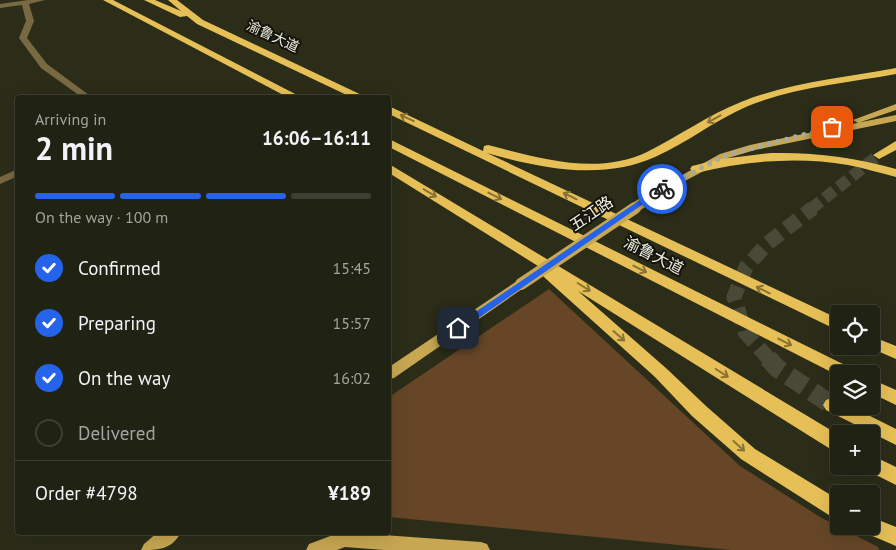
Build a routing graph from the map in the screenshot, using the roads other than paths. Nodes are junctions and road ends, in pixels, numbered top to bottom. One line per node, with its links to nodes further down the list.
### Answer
1 (42, 0): 5 (street)
2 (107, 0): 9 (highway)
3 (148, 0): 7 (highway)
4 (175, 1): 7 (highway, 渝鲁大道)
5 (25, 3): 6 (street); 11 (street)
6 (0, 6)
7 (200, 22): 14 (highway, 渝鲁大道)
8 (896, 72): 16 (highway)
9 (256, 76): 12 (highway); 13 (highway)
10 (896, 78): 16 (highway)
11 (85, 95)
12 (280, 95)
13 (292, 95)
14 (357, 95)
15 (896, 107): 20 (main road)
16 (731, 110): 19 (highway, one-way to 19)
17 (391, 111): 19 (highway, 渝鲁大道, one-way to 17)
18 (896, 118): 20 (main road, 五江路)
19 (434, 131): 30 (highway, 渝鲁大道, one-way to 19)
20 (784, 139): 25 (main road, 五江路)
21 (391, 144): 33 (highway, 渝鲁大道, one-way to 33)
22 (896, 145): 23 (highway)
23 (879, 155)
24 (391, 169): 29 (highway, one-way to 29)
25 (696, 169): 26 (highway); 34 (main road, 五江路, bridge)
26 (896, 173)
27 (15, 174): 28 (street)
28 (0, 181)
29 (517, 246): 39 (highway, one-way to 39); 42 (highway, one-way to 42)
30 (830, 322)
31 (880, 346): 32 (highway)
32 (896, 353)
33 (831, 365)
34 (391, 373)
35 (880, 390): 36 (highway)
36 (896, 398)
37 (851, 415): 38 (highway)
38 (896, 438)
39 (830, 439)
40 (880, 468): 41 (highway)
41 (896, 477)
42 (830, 505)
43 (880, 530): 46 (highway)
44 (168, 535): 47 (main road)
45 (338, 536): 48 (main road); 49 (main road)
46 (896, 537)
47 (150, 550)
48 (315, 550)
49 (481, 550)

